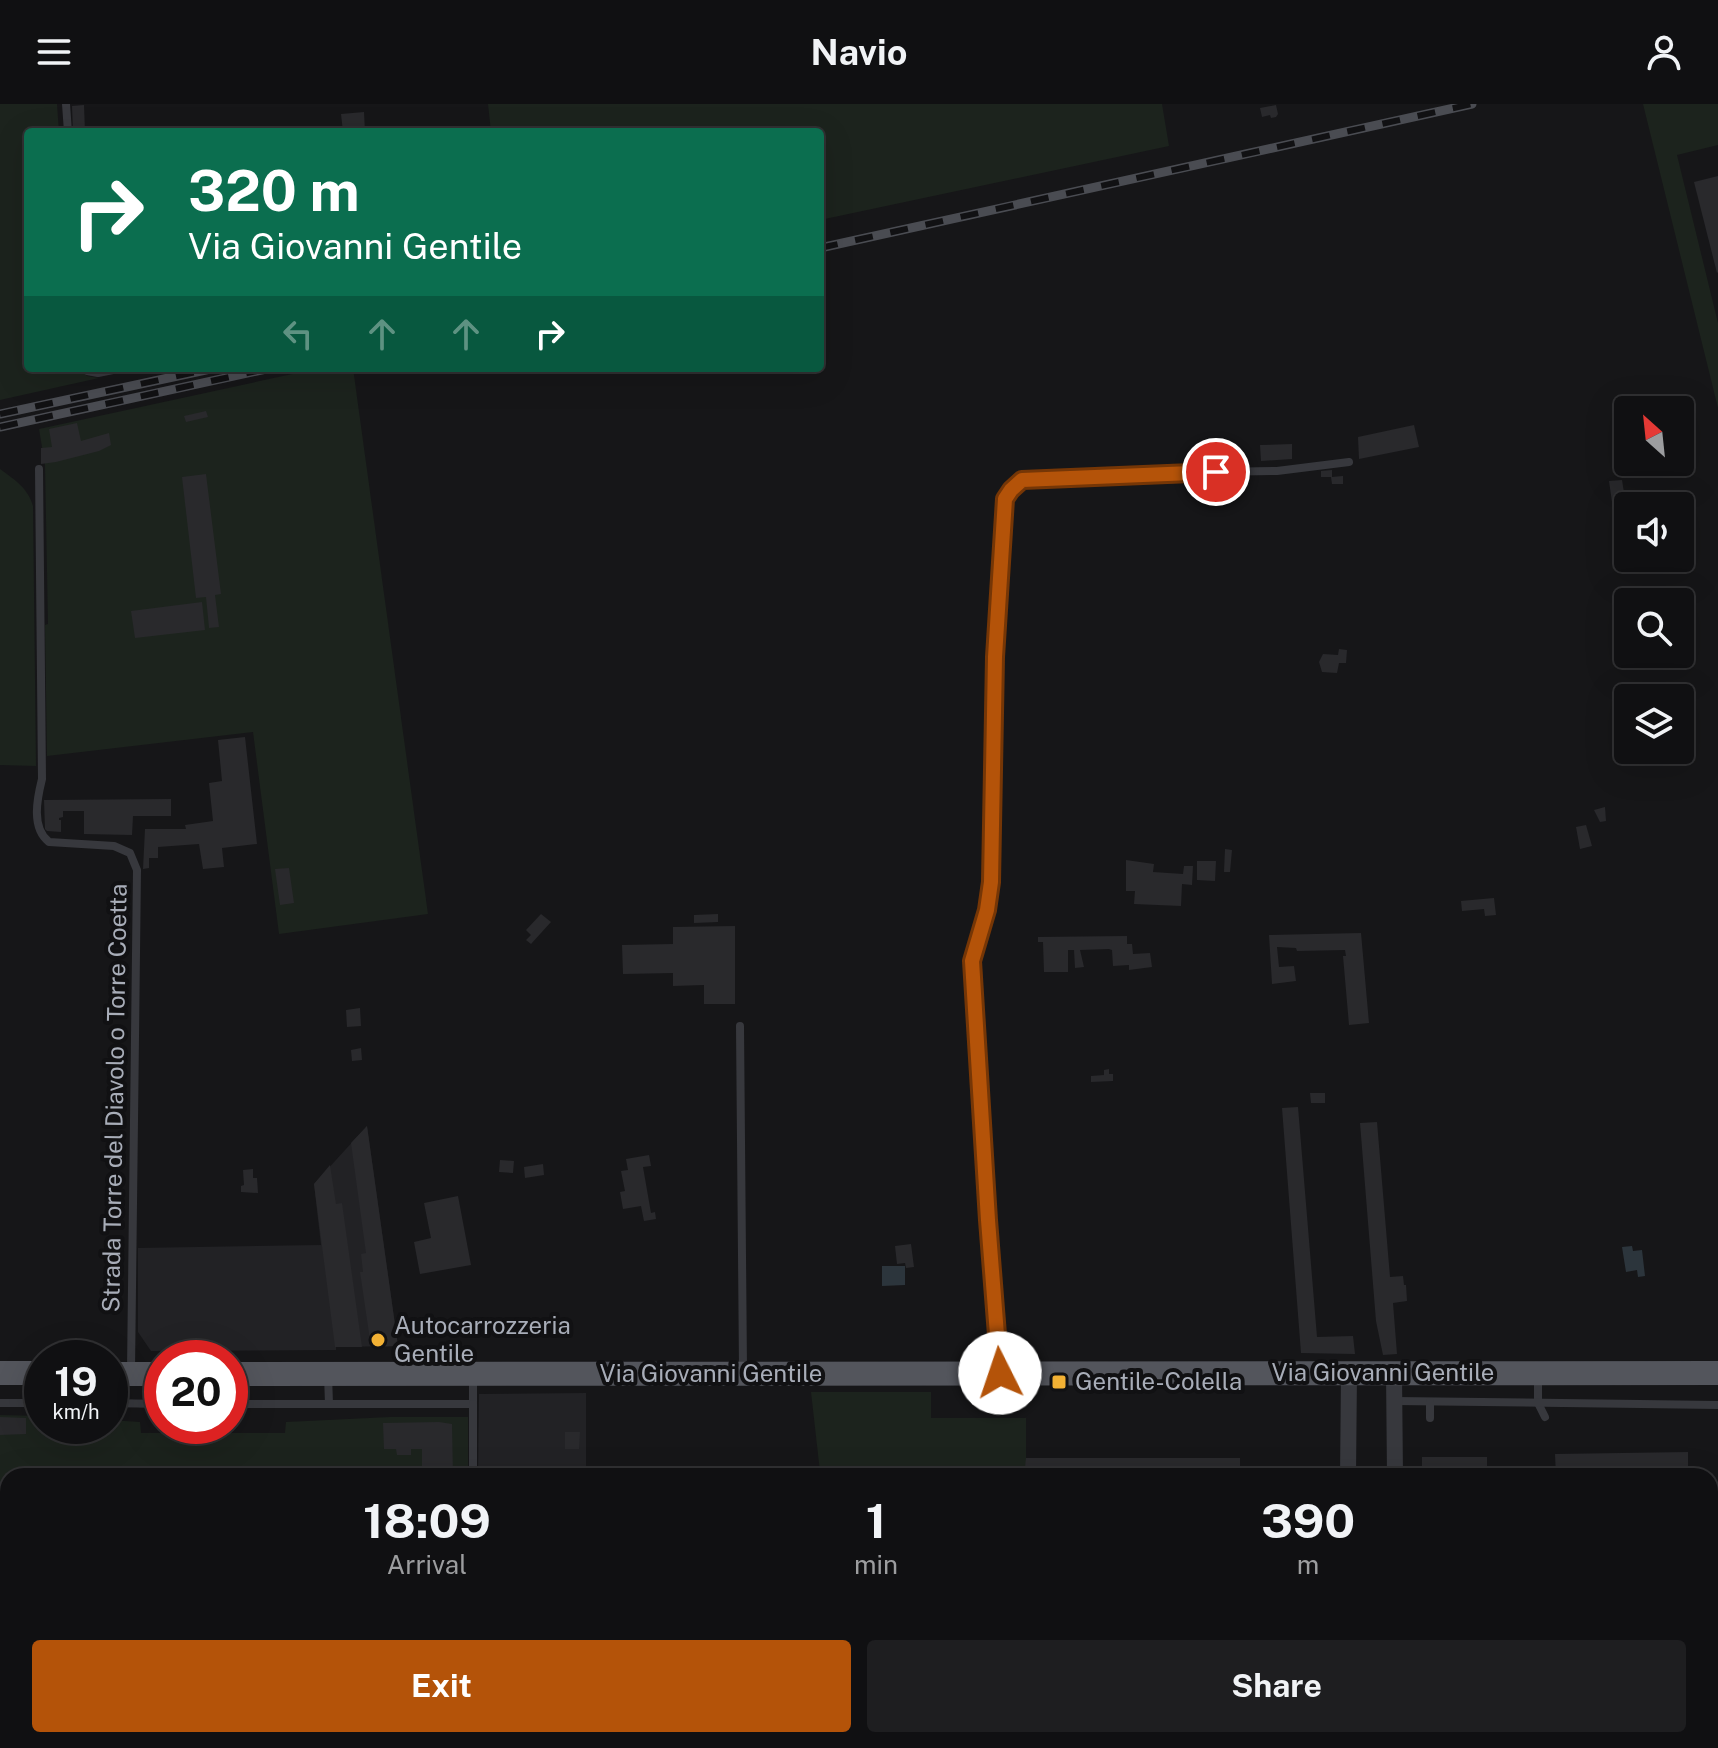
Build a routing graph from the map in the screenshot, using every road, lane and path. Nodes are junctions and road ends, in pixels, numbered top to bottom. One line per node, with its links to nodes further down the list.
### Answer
1 (66, 104): 2 (lane)
2 (68, 128)
3 (1349, 462): 9 (lane)
4 (39, 469): 6 (lane, Strada Torre del Diavolo o Torre Coetta)
5 (740, 1026): 17 (lane)
6 (122, 1340)
7 (0, 1373): 8 (main road)
8 (24, 1373)
9 (1000, 1373): 10 (main road, Via Giovanni Gentile); 17 (main road, Via Giovanni Gentile)
10 (1349, 1373): 11 (main road, Via Giovanni Gentile); 32 (street)
11 (1394, 1373): 12 (main road, Via Giovanni Gentile); 18 (street)
12 (1538, 1373): 13 (main road, Via Giovanni Gentile); 22 (lane)
13 (1718, 1373)
14 (248, 1374): 15 (main road, Via Giovanni Gentile)
15 (328, 1374): 16 (main road, Via Giovanni Gentile); 24 (lane)
16 (473, 1374): 17 (main road, Via Giovanni Gentile); 25 (lane)
17 (744, 1375)
18 (1395, 1401): 19 (lane); 33 (street)
19 (1430, 1402): 22 (lane); 30 (lane)
20 (0, 1403): 21 (lane)
21 (24, 1403)
22 (1538, 1403): 26 (lane); 29 (lane)
23 (248, 1404): 24 (lane)
24 (329, 1404): 25 (lane)
25 (473, 1404): 31 (lane)
26 (1700, 1405): 27 (lane); 28 (lane)
27 (1718, 1405)
28 (1701, 1416)
29 (1545, 1417)
30 (1430, 1418)
31 (473, 1468)
32 (1348, 1468)
33 (1395, 1468)

